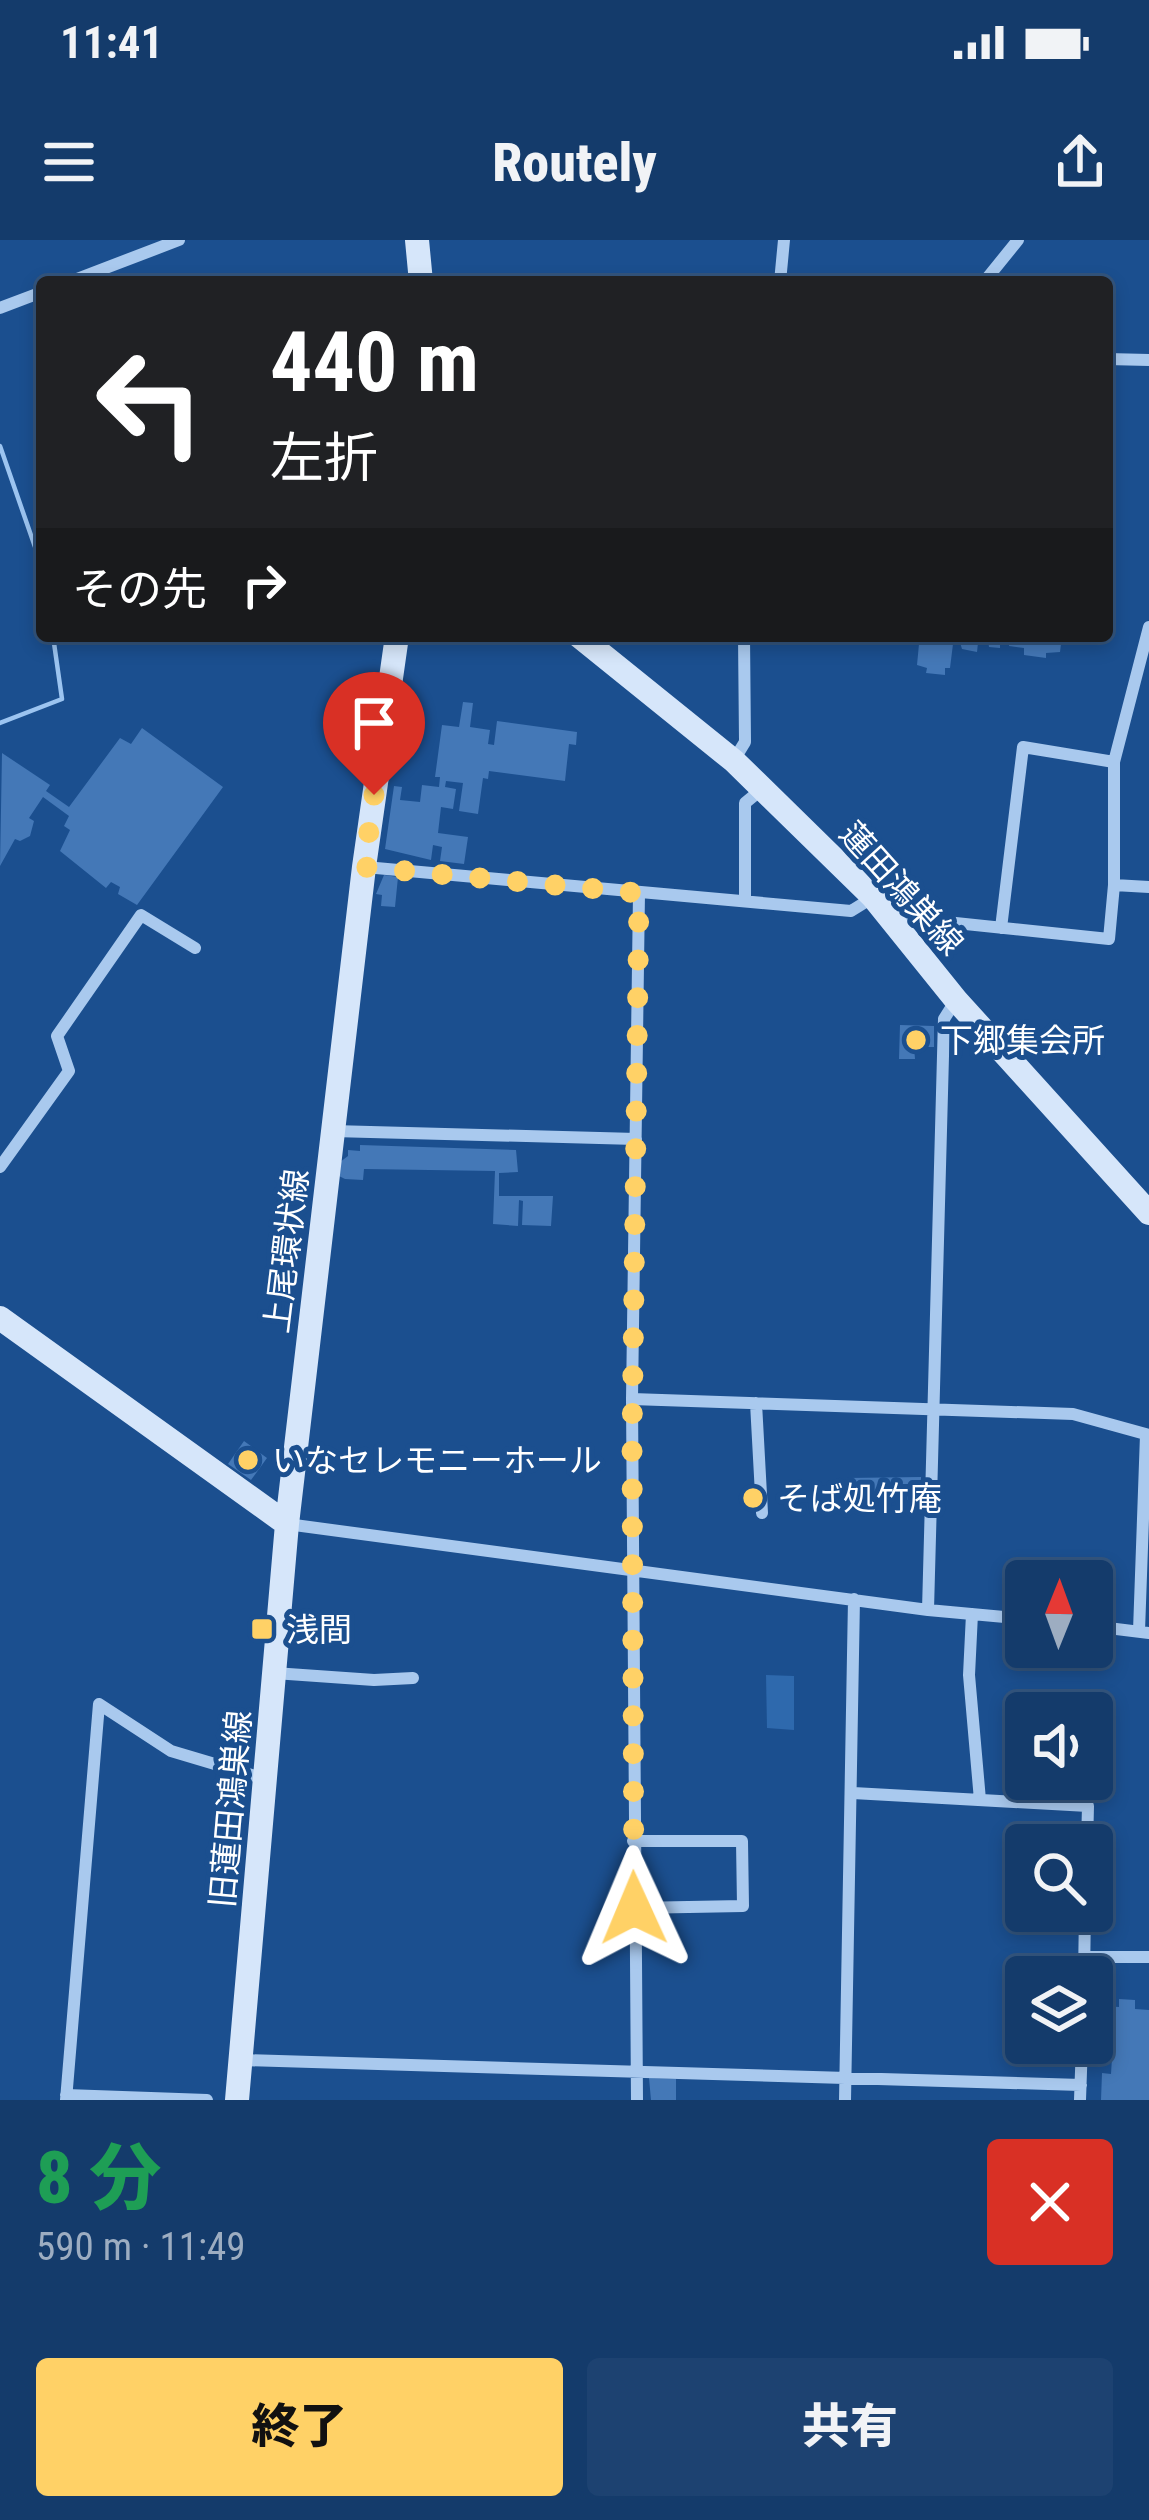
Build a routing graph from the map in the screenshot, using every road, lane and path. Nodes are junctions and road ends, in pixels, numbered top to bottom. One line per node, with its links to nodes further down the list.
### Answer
1 (179, 240): 5 (street)
2 (417, 240): 6 (main road)
3 (784, 240): 7 (street)
4 (1018, 240): 8 (street)
5 (85, 276)
6 (420, 276)
7 (781, 276)
8 (989, 276)
9 (36, 294): 10 (street)
10 (0, 308)
11 (1113, 359): 12 (street)
12 (1149, 360)
13 (1149, 627): 18 (street)
14 (396, 642): 20 (main road, 上尾環状線)
15 (586, 642): 17 (main road, 蓮田鴻巣線)
16 (744, 642): 17 (street)
17 (734, 761): 19 (main road, 蓮田鴻巣線)
18 (1114, 762): 21 (street); 27 (street)
19 (763, 788): 24 (main road, 蓮田鴻巣線); 25 (street)
20 (364, 867): 23 (street); 30 (main road, 上尾環状線)
21 (1114, 885): 22 (street); 27 (street)
22 (1149, 887)
23 (639, 893): 25 (street); 31 (street)
24 (873, 897): 25 (street); 26 (main road, 蓮田鴻巣線)
25 (746, 900)
26 (898, 925): 27 (street); 29 (main road, 蓮田鴻巣線)
27 (1001, 928)
28 (195, 948): 32 (street)
29 (956, 1000): 33 (main road, 蓮田鴻巣線); 37 (street)
30 (333, 1131): 31 (street); 40 (main road, 上尾環状線)
31 (636, 1139): 35 (street)
32 (0, 1167)
33 (1149, 1213)
34 (0, 1318): 40 (main road)
35 (632, 1400): 36 (street); 41 (street)
36 (756, 1403): 37 (street); 39 (street)
37 (932, 1409): 38 (street); 43 (street)
38 (1148, 1435): 47 (street)
39 (761, 1514)
40 (287, 1524): 41 (street); 48 (main road, 旧蓮田鴻巣線)
41 (632, 1570): 42 (street); 54 (street)
42 (854, 1599): 43 (street); 51 (street)
43 (928, 1610): 44 (street)
44 (972, 1614): 45 (street); 52 (street)
45 (1005, 1617)
46 (1113, 1628): 47 (street)
47 (1144, 1632)
48 (274, 1673): 49 (street); 50 (main road, 旧蓮田鴻巣線)
49 (413, 1678)
50 (266, 1779): 58 (main road, 旧蓮田鴻巣線); 62 (street)
51 (853, 1792): 52 (street); 60 (street)
52 (980, 1800): 53 (street)
53 (1088, 1824)
54 (633, 1841): 55 (street); 55 (street)
55 (634, 1908): 59 (street)
56 (1113, 1957): 57 (street)
57 (1149, 1958)
58 (242, 2060): 59 (street); 64 (main road, 旧蓮田鴻巣線)
59 (636, 2071): 60 (street); 65 (street)
60 (847, 2077): 61 (street); 66 (street)
61 (1080, 2092)
62 (66, 2097): 63 (street)
63 (207, 2100)
64 (237, 2100)
65 (637, 2100)
66 (845, 2100)

